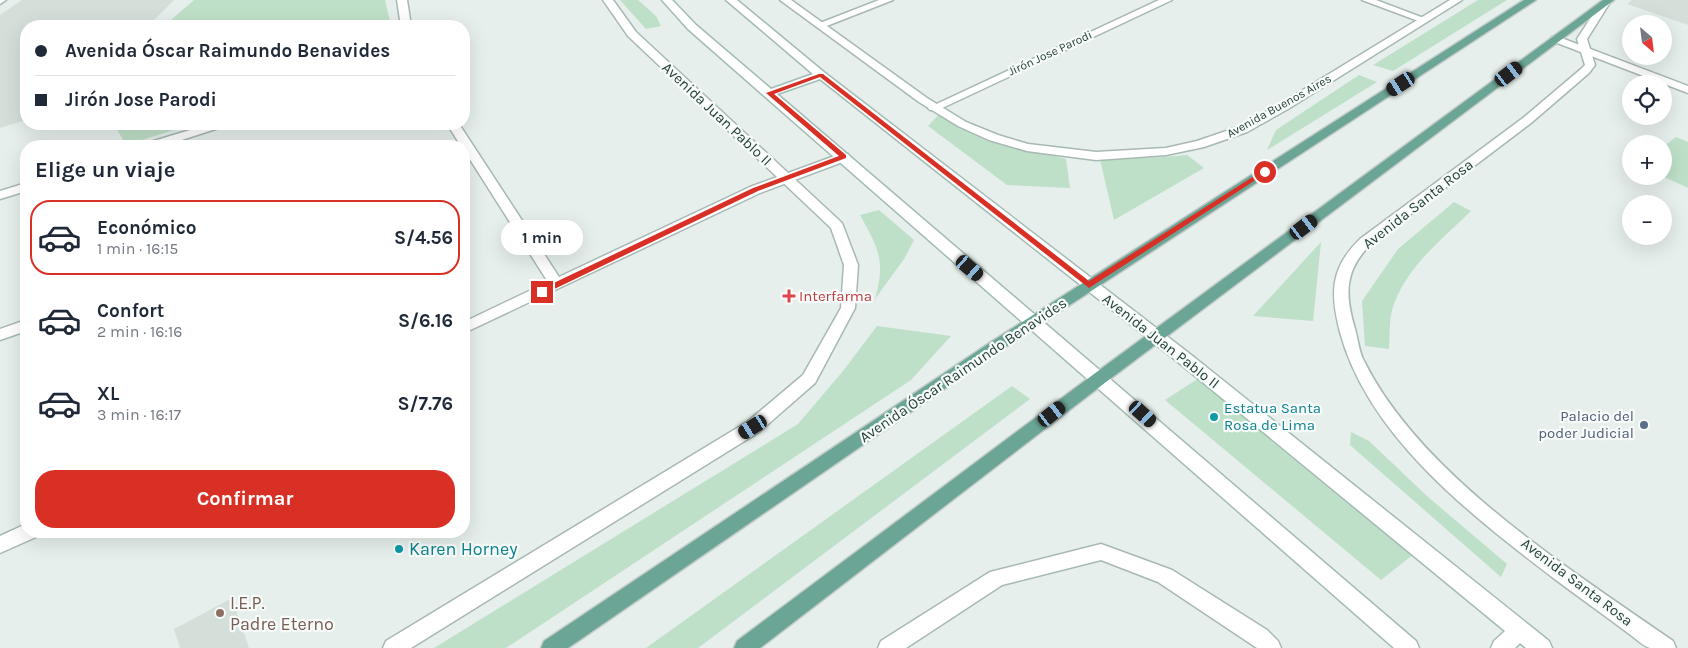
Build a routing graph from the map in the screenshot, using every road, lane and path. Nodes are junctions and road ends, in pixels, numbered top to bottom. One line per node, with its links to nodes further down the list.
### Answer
1 (402, 0): 12 (street)
2 (608, 0): 25 (street, Avenida Juan Pablo II)
3 (667, 0): 19 (street)
4 (731, 0): 17 (street, Avenida Juan Pablo II)
5 (785, 0): 14 (street)
6 (888, 0): 14 (street)
7 (1167, 0): 20 (street, Jirón Jose Parodi)
8 (1367, 0): 13 (street)
9 (1457, 0): 13 (street, Avenida Buenos Aires)
10 (1531, 0): 29 (main road, Avenida Óscar Raimundo Benavides)
11 (1607, 2): 15 (main road); 16 (street, Avenida Santa Rosa)
12 (405, 20)
13 (1424, 20): 20 (street, Avenida Buenos Aires)
14 (820, 25): 20 (street)
15 (1556, 39): 16 (street); 34 (main road)
16 (1587, 52): 18 (street); 47 (street, Avenida Santa Rosa)
17 (821, 75): 19 (street); 29 (street, Avenida Juan Pablo II)
18 (1688, 90)
19 (769, 93): 24 (street)
20 (934, 108)
21 (202, 130): 22 (street)
22 (171, 140)
23 (470, 157): 28 (street)
24 (844, 157): 25 (street); 30 (street)
25 (786, 177): 28 (street); 39 (street, Avenida Juan Pablo II)
26 (20, 189): 27 (street)
27 (0, 195)
28 (557, 285): 31 (street)
29 (1089, 285): 30 (main road, Avenida Óscar Raimundo Benavides); 34 (street, Avenida Juan Pablo II)
30 (1033, 323): 35 (street); 40 (main road, Avenida Óscar Raimundo Benavides)
31 (470, 325)
32 (20, 326): 33 (street)
33 (0, 334)
34 (1156, 337): 35 (main road); 38 (street, Avenida Juan Pablo II)
35 (1100, 378): 41 (main road); 44 (street)
36 (20, 535): 37 (street)
37 (0, 545)
38 (1520, 630): 45 (street); 46 (street, Avenida Juan Pablo II)
39 (393, 648)
40 (551, 648)
41 (744, 648)
42 (888, 648): 43 (street)
43 (1271, 648)
44 (1409, 648)
45 (1501, 648)
46 (1542, 648)
47 (1666, 648)

